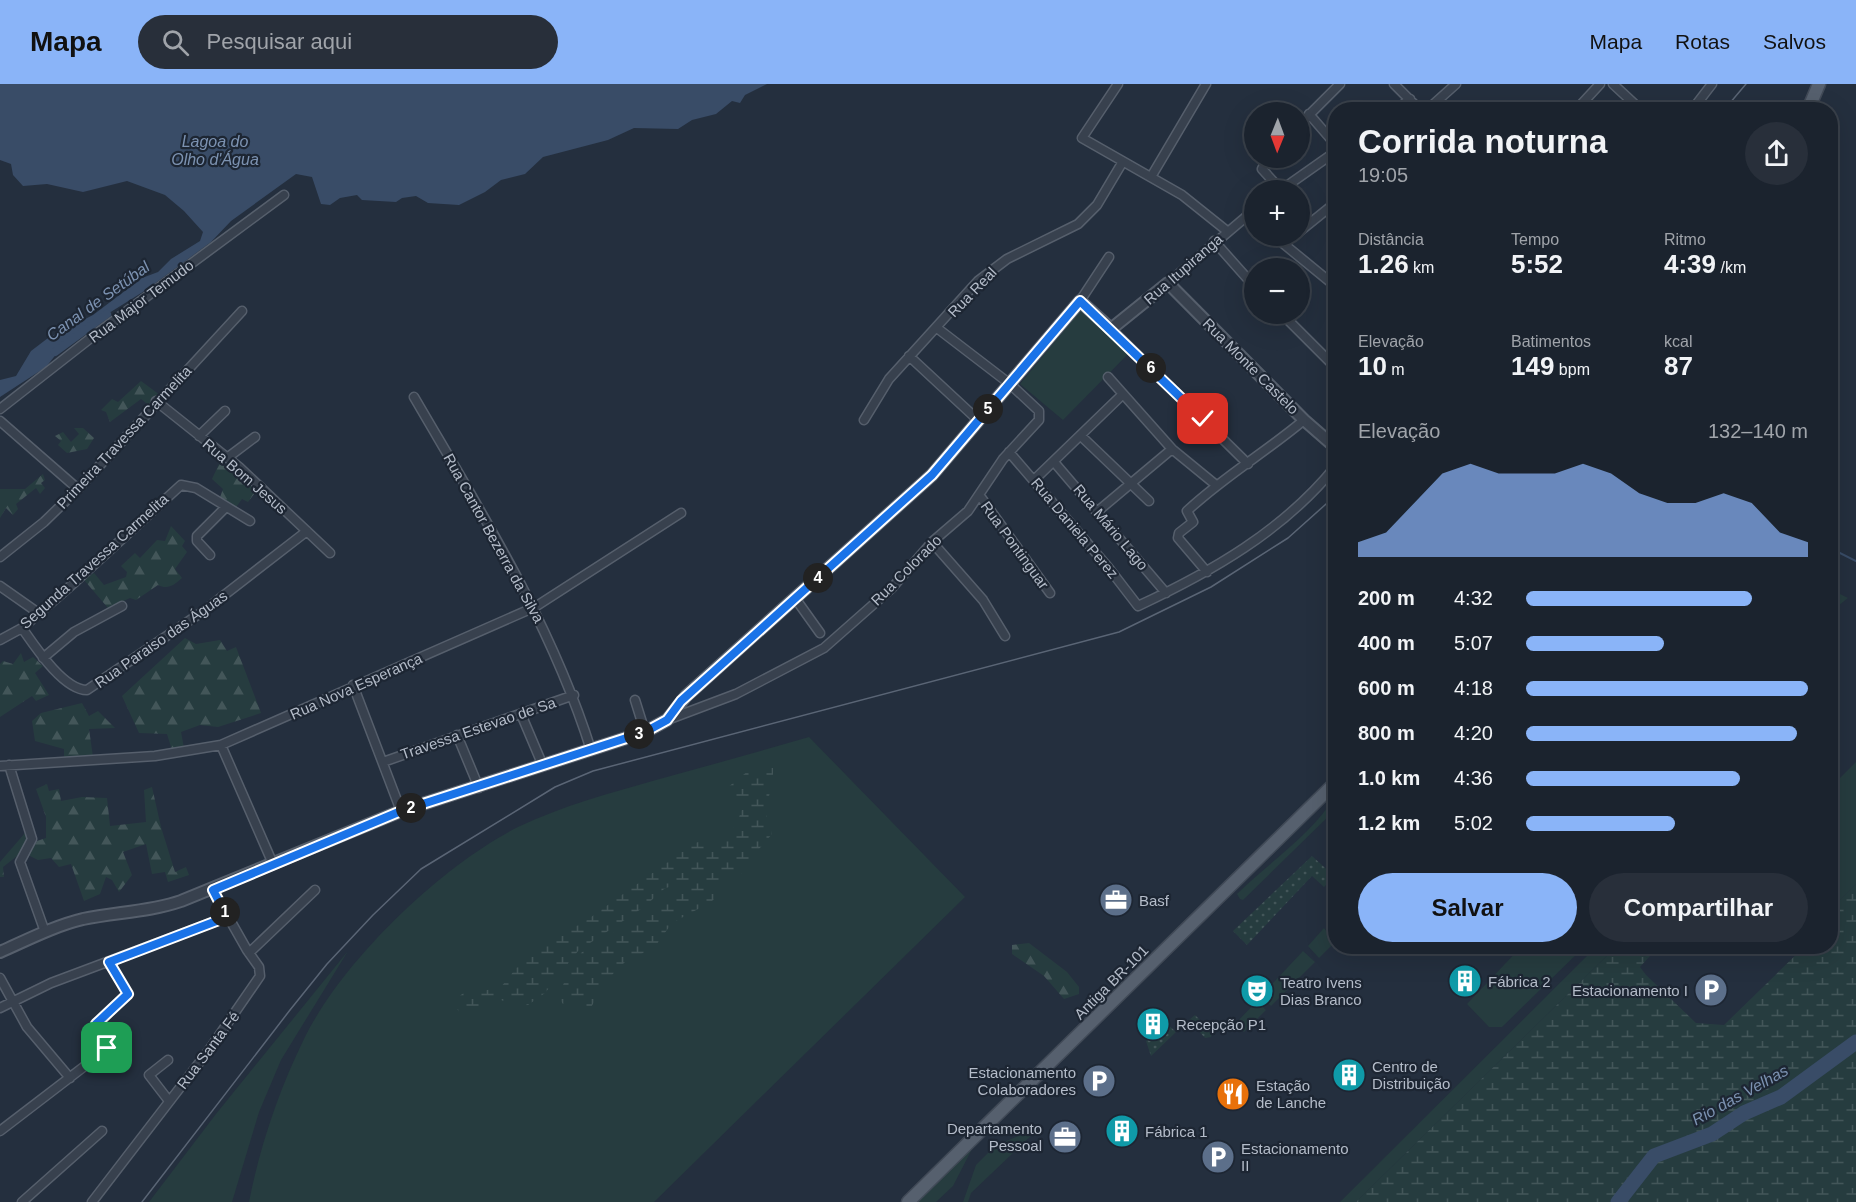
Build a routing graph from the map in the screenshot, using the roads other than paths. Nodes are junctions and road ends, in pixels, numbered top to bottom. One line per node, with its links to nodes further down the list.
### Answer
1 (1118, 84): 22 (street)
2 (1206, 84): 24 (street)
3 (1340, 84): 18 (street)
4 (1394, 84): 10 (street)
5 (1456, 84): 13 (street)
6 (1600, 84): 14 (street)
7 (1612, 84): 15 (street)
8 (1712, 84): 16 (street)
9 (1819, 84): 17 (main road)
10 (1410, 99): 11 (street); 12 (street)
11 (1406, 102)
12 (1413, 102)
13 (1436, 102)
14 (1583, 102)
15 (1632, 102)
16 (1698, 102)
17 (1811, 102)
18 (1310, 113)
19 (1310, 115): 20 (street)
20 (1328, 136)
21 (1328, 157): 26 (street)
22 (1122, 163): 24 (street); 41 (street, Rua Real)
23 (1263, 168): 25 (street)
24 (1151, 177): 31 (street)
25 (1272, 180)
26 (1295, 180)
27 (284, 195): 50 (street, Rua Major Temudo)
28 (1328, 209): 30 (street)
29 (1244, 219): 31 (street, Rua Itupiranga)
30 (1310, 223)
31 (1227, 231): 32 (street, Rua Itupiranga)
32 (1214, 242): 35 (street); 37 (street, Rua Itupiranga)
33 (1285, 246): 36 (street)
34 (1109, 257): 38 (street)
35 (1244, 275)
36 (1328, 280)
37 (1168, 283): 42 (street, Rua Itupiranga); 53 (street, Rua Monte Castelo)
38 (1080, 301): 42 (street); 46 (street)
39 (242, 311): 49 (street, Primeira Travessa Carmelita)
40 (1292, 324): 44 (street)
41 (937, 328): 43 (street, Rua Real); 46 (street)
42 (1111, 329): 64 (street)
43 (909, 356): 52 (street, Rua Real); 55 (street)
44 (1328, 360)
45 (1108, 377): 47 (street)
46 (1010, 384): 55 (street); 61 (street, Rua Colorado)
47 (1123, 394): 57 (street); 60 (street)
48 (414, 397): 87 (street, Rua Cantor Bezerra da Silva)
49 (156, 402): 56 (street, Rua Bom Jesus); 69 (street, Primeira Travessa Carmelita)
50 (0, 410)
51 (225, 411): 56 (street)
52 (864, 420)
53 (1304, 420): 59 (street, Rua Monte Castelo); 64 (street)
54 (0, 421): 69 (street)
55 (979, 421): 85 (street)
56 (199, 436): 62 (street, Rua Bom Jesus)
57 (1082, 436): 63 (street); 67 (street)
58 (255, 437): 62 (street)
59 (1328, 441)
60 (1172, 448): 67 (street); 68 (street)
61 (1009, 452): 66 (street, Rua Daniela Perez); 70 (street, Rua Colorado)
62 (226, 458): 76 (street, Rua Bom Jesus)
63 (1054, 462): 66 (street); 73 (street, Rua Mário Lago)
64 (1248, 464): 68 (street)
65 (1328, 475): 81 (street)
66 (1034, 480): 84 (street, Rua Daniela Perez)
67 (1131, 483): 71 (street); 73 (street)
68 (1216, 484): 81 (street)
69 (78, 489): 80 (street, Primeira Travessa Carmelita)
70 (980, 496): 77 (street, Rua Colorado); 83 (street, Rua Pontinguar)
71 (1149, 501)
72 (226, 507): 75 (street, Segunda Travessa Carmelita); 79 (street); 88 (street, Segunda Travessa Carmelita)
73 (1098, 511): 84 (street, Rua Mário Lago)
74 (681, 513): 87 (street, Rua Nova Esperança)
75 (250, 521)
76 (307, 531): 78 (street, Rua Bom Jesus); 93 (street, Rua Paraiso das Águas)
77 (932, 542): 91 (street); 98 (street, Rua Colorado)
78 (330, 553)
79 (210, 555)
80 (0, 557)
81 (1207, 572): 84 (street)
82 (0, 586): 88 (street)
83 (1050, 593)
84 (1166, 593)
85 (795, 598): 90 (street); 98 (street)
86 (122, 606): 93 (street)
87 (535, 607): 94 (street, Rua Nova Esperança); 95 (street, Rua Cantor Bezerra da Silva)
88 (37, 612): 89 (street, Segunda Travessa Carmelita)
89 (22, 628): 92 (street, Segunda Travessa Carmelita); 93 (street, Rua Paraiso das Águas)
90 (820, 633)
91 (1005, 636)
92 (0, 640)
93 (44, 658)
94 (353, 685): 101 (street, Rua Nova Esperança); 103 (street)
95 (574, 694): 97 (street, Travessa Estevao de Sa); 102 (street, Rua Cantor Bezerra da Silva)
96 (635, 700): 99 (street)
97 (521, 714): 100 (street, Travessa Estevao de Sa); 105 (street)
98 (667, 720): 99 (street)
99 (645, 732): 102 (street)
100 (458, 735): 103 (street, Travessa Estevao de Sa); 106 (street)
101 (221, 745): 104 (street, Rua Nova Esperança); 109 (street)
102 (591, 750): 105 (street)
103 (383, 762): 108 (street)
104 (5, 766): 113 (street)
105 (543, 766): 106 (street)
106 (479, 788): 108 (street)
107 (1328, 790): 127 (main road, Antiga BR-101)
108 (401, 811): 109 (street)
109 (273, 864): 110 (street)
110 (213, 890): 112 (street, Rua Santa Fé); 113 (street)
111 (315, 890): 115 (street)
112 (227, 917): 115 (street, Rua Santa Fé); 116 (street)
113 (45, 932): 114 (street)
114 (0, 952)
115 (249, 953): 122 (street, Rua Santa Fé)
116 (109, 962): 118 (street); 121 (street)
117 (0, 978): 118 (street)
118 (11, 1000): 119 (street); 121 (street)
119 (0, 1008)
120 (168, 1060): 122 (street)
121 (70, 1078): 123 (street)
122 (169, 1101): 126 (street, Rua Santa Fé)
123 (0, 1131)
124 (102, 1131): 125 (street)
125 (22, 1202)
126 (93, 1202)
127 (908, 1202)

